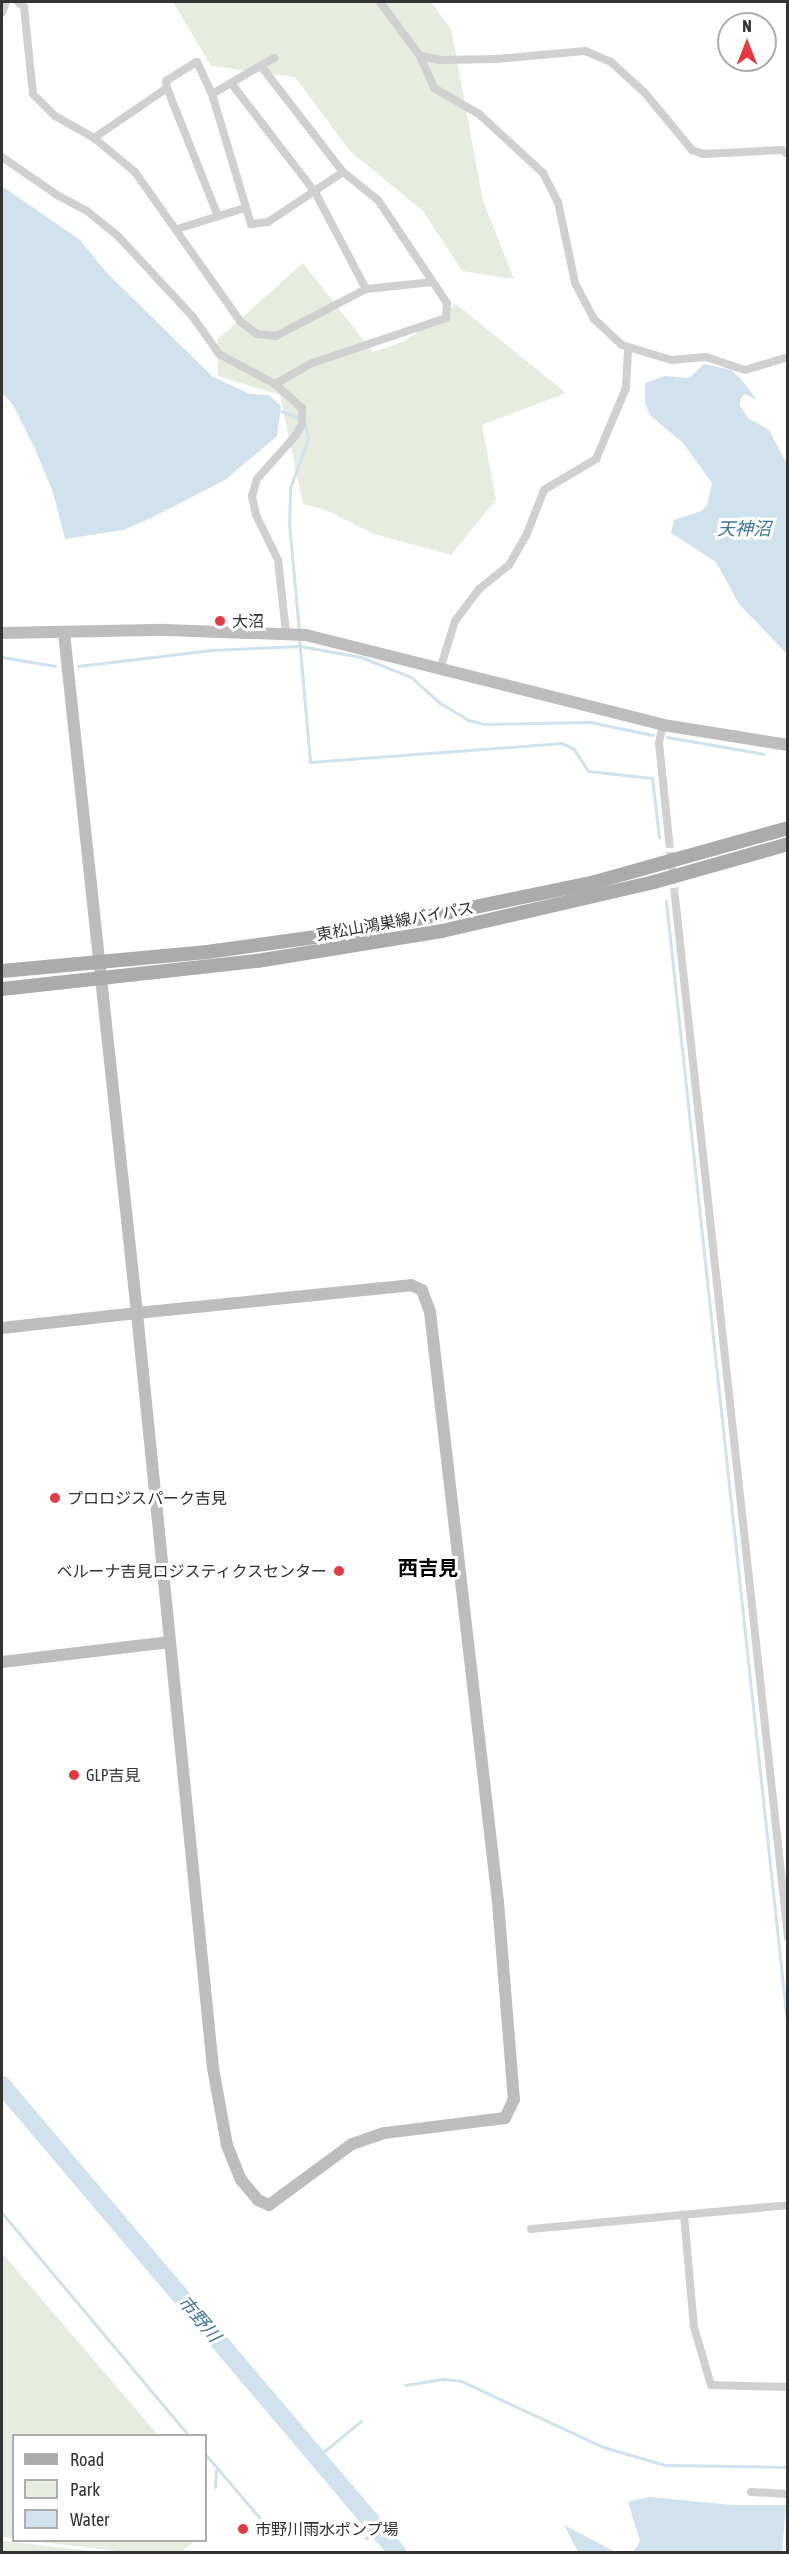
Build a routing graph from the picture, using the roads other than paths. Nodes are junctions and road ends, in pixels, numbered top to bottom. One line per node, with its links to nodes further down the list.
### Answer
1 (6, 2): 4 (street)
2 (18, 2): 11 (street)
3 (380, 2): 5 (street)
4 (2, 13)
5 (420, 56): 12 (street); 21 (street)
6 (274, 58): 7 (street)
7 (261, 66): 8 (street); 14 (street)
8 (231, 83): 10 (street); 15 (street)
9 (167, 87): 10 (street); 11 (street); 17 (street)
10 (212, 94): 16 (street)
11 (94, 138): 18 (street)
12 (788, 154)
13 (2, 157): 23 (street)
14 (343, 172): 15 (street); 19 (street)
15 (315, 192): 16 (street); 20 (street)
16 (245, 208): 17 (street)
17 (218, 216): 18 (street)
18 (177, 229): 20 (street)
19 (434, 282): 20 (street); 23 (street)
20 (366, 290)
21 (628, 350): 22 (street); 27 (street)
22 (788, 357)
23 (275, 384): 26 (street)
24 (2, 633): 25 (street)
25 (64, 633): 26 (street); 34 (street)
26 (286, 633): 27 (street)
27 (441, 666): 28 (street)
28 (663, 724): 29 (street); 31 (street)
29 (788, 745)
30 (788, 828): 34 (main road, 東松山鴻巣線バイパス)
31 (669, 840)
32 (788, 844): 36 (main road, 東松山鴻巣線バイパス)
33 (675, 897): 42 (street)
34 (99, 962): 35 (main road, 東松山鴻巣線バイパス); 36 (street)
35 (2, 971)
36 (101, 979): 37 (main road, 東松山鴻巣線バイパス); 38 (street)
37 (2, 989)
38 (137, 1313): 39 (street); 40 (street); 40 (street)
39 (2, 1328)
40 (170, 1642): 41 (street)
41 (2, 1662)
42 (788, 1938)
43 (788, 2205): 44 (street)
44 (684, 2215): 45 (street); 46 (street)
45 (531, 2229)
46 (788, 2387)
47 (751, 2492): 48 (street)
48 (788, 2494)

